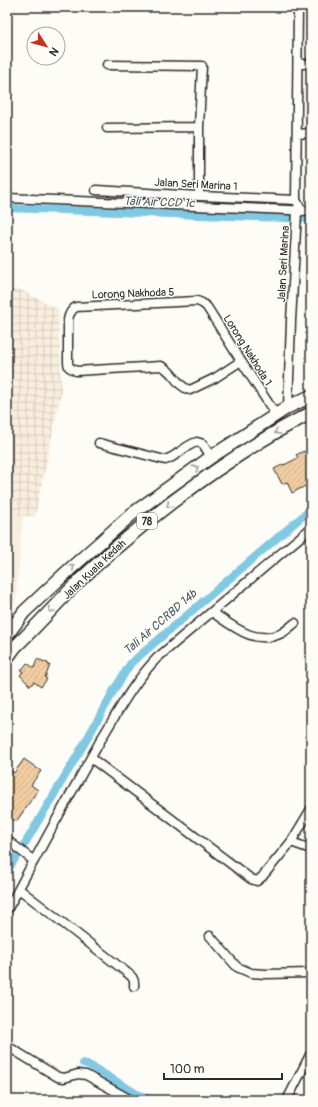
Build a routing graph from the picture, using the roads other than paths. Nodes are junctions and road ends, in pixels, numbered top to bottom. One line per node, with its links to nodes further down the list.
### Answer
1 (298, 7): 3 (street, Jalan Seri Marina)
2 (107, 64): 5 (street)
3 (298, 64): 4 (street); 8 (street, Jalan Seri Marina)
4 (311, 64)
5 (199, 127): 6 (street); 11 (street)
6 (106, 128)
7 (311, 133): 8 (street)
8 (297, 134): 13 (street, Jalan Seri Marina)
9 (96, 190): 10 (street, Jalan Seri Marina 1)
10 (160, 194): 11 (street, Jalan Seri Marina 1); 14 (street)
11 (199, 196): 13 (street, Jalan Seri Marina 1)
12 (7, 198): 14 (street)
13 (296, 200): 15 (street, Jalan Seri Marina)
14 (166, 205): 15 (street)
15 (303, 211): 19 (street, Jalan Seri Marina)
16 (197, 301): 17 (street, Lorong Nakhoda 1); 17 (street, Lorong Nakhoda 5)
17 (241, 361): 21 (street, Lorong Nakhoda 1)
18 (311, 396): 19 (main road, Jalan Kuala Kedah / 78)
19 (288, 408): 21 (main road, Jalan Kuala Kedah / 78)
20 (311, 413): 30 (main road, Jalan Kuala Kedah / 78, one-way to 30)
21 (276, 415): 23 (main road, Jalan Kuala Kedah / 78)
22 (99, 443): 23 (street)
23 (211, 457): 25 (main road, Jalan Kuala Kedah / 78, one-way to 23)
24 (311, 528): 26 (street)
25 (24, 612): 28 (main road); 29 (main road, Jalan Kuala Kedah / 78)
26 (212, 612): 27 (street); 32 (street)
27 (295, 623)
28 (7, 628)
29 (7, 635)
30 (11, 644): 31 (main road, Jalan Kuala Kedah / 78)
31 (7, 658)
32 (91, 758): 35 (street); 37 (street)
33 (311, 809): 35 (street)
34 (7, 840): 37 (street)
35 (291, 842): 36 (street)
36 (311, 849)
37 (34, 861): 38 (street)
38 (19, 889): 39 (street); 42 (street)
39 (7, 910)
40 (210, 936): 41 (street)
41 (311, 973)
42 (134, 986)
43 (7, 1046): 45 (street)
44 (311, 1053): 46 (street)
45 (131, 1100)
46 (287, 1100)

